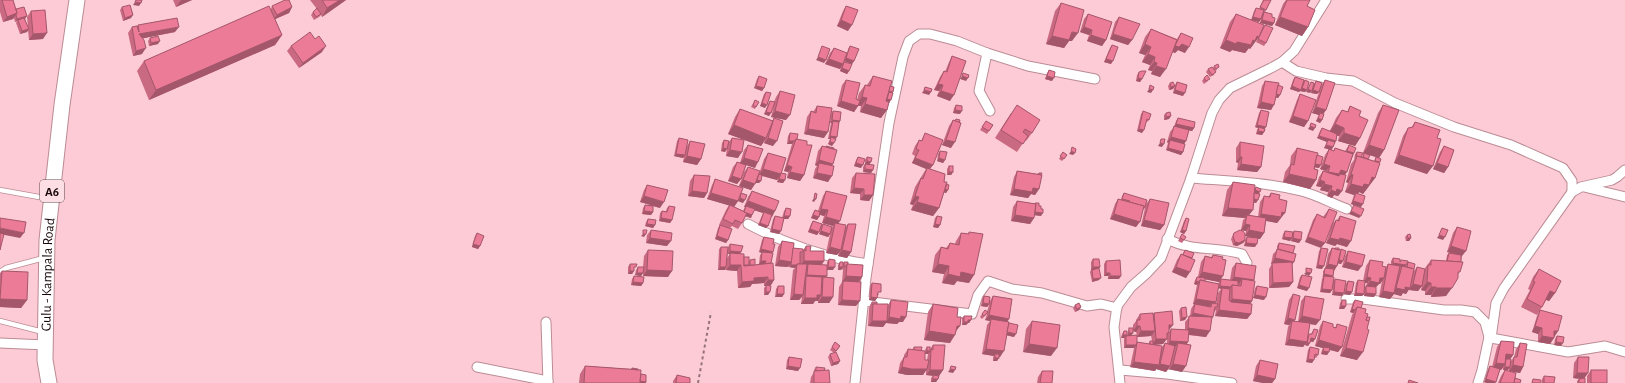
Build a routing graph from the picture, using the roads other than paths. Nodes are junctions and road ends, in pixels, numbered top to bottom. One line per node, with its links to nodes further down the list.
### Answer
1 (76, 0): 13 (main road, Gulu - Kampala Road / A6)
2 (1326, 0): 4 (street)
3 (987, 53): 5 (street); 6 (street); 18 (street)
4 (1282, 62): 8 (street); 11 (street)
5 (1095, 79)
6 (990, 111)
7 (1625, 170): 9 (street)
8 (1191, 178): 14 (street); 16 (street)
9 (1581, 187): 11 (street); 12 (street)
10 (0, 190): 13 (lane)
11 (1572, 192): 26 (street)
12 (1625, 197)
13 (52, 199): 17 (main road, Gulu - Kampala Road / A6)
14 (1347, 209)
15 (748, 224): 18 (street)
16 (1168, 239): 19 (street); 23 (street)
17 (47, 257): 20 (lane); 27 (main road, Gulu - Kampala Road / A6)
18 (868, 264): 22 (street)
19 (1247, 264)
20 (0, 272)
21 (1346, 299): 26 (street)
22 (864, 301): 23 (street); 34 (street)
23 (1117, 308): 31 (street)
24 (0, 321): 27 (lane)
25 (546, 322): 32 (street)
26 (1490, 337): 29 (street); 37 (street)
27 (46, 339): 28 (street); 33 (main road, Gulu - Kampala Road / A6)
28 (0, 343)
29 (1625, 352)
30 (476, 366): 32 (street)
31 (1120, 370): 35 (street); 36 (street)
32 (548, 382)
33 (49, 383)
34 (854, 383)
35 (1120, 383)
36 (1232, 383)
37 (1478, 383)

